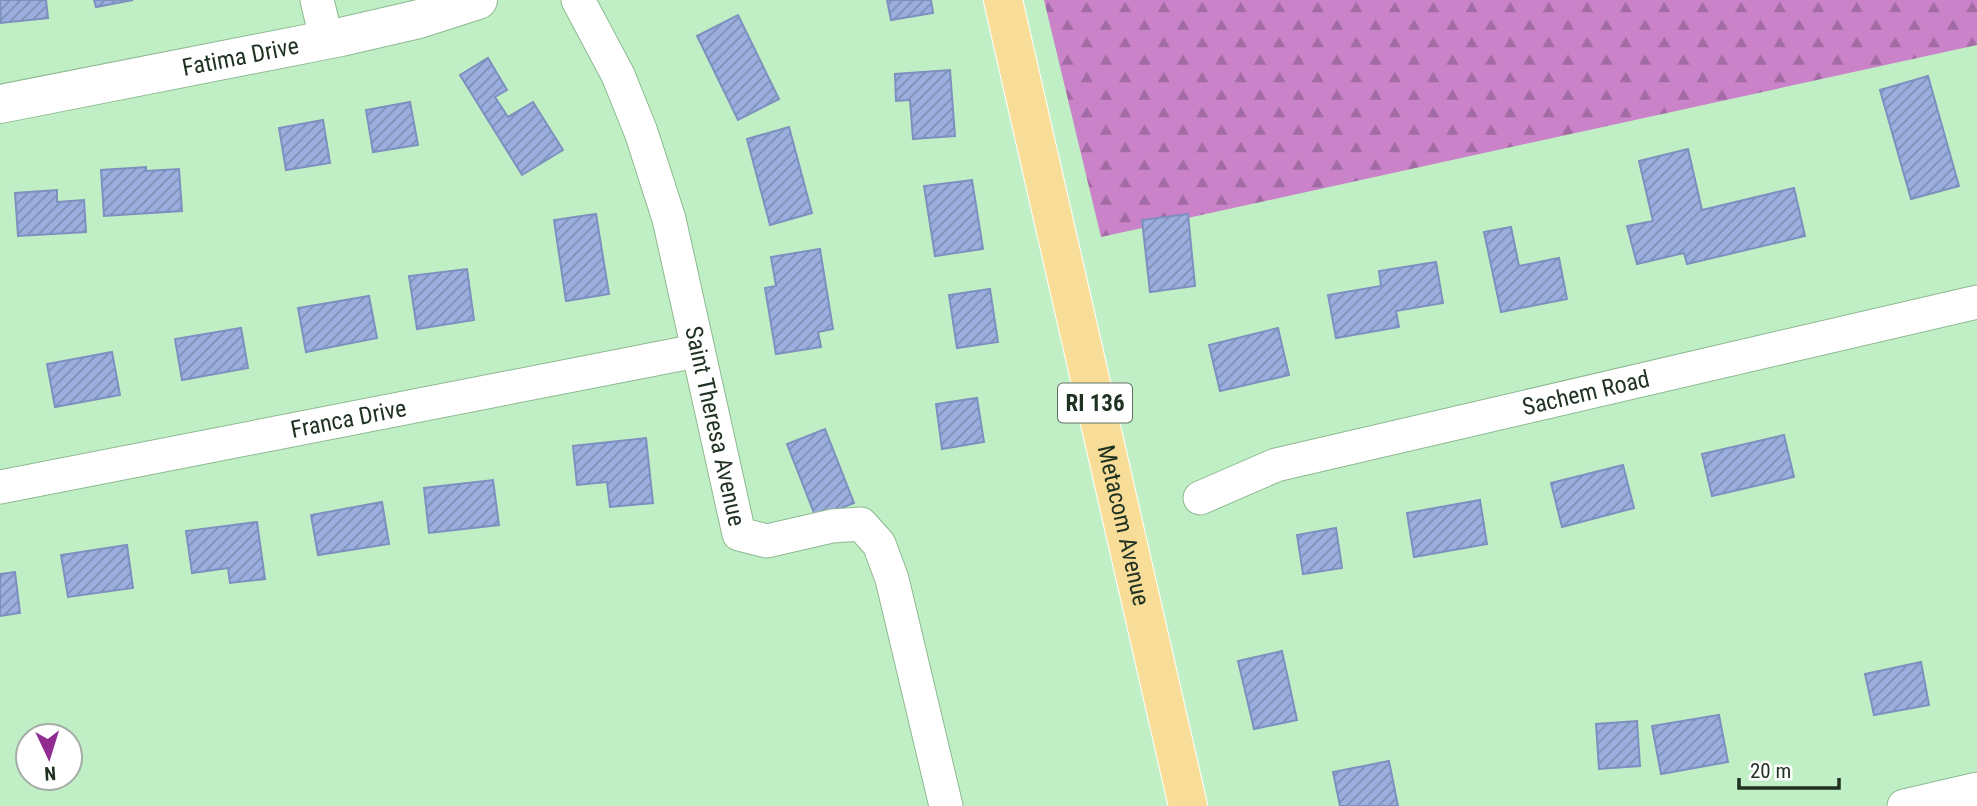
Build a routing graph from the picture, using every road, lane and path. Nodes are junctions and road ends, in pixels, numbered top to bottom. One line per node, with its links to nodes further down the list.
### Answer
1 (317, 0): 5 (street)
2 (478, 0): 5 (street, Fatima Drive)
3 (578, 0): 8 (street, Saint Theresa Avenue)
4 (1003, 0): 13 (main road, Metacom Avenue / RI 136)
5 (326, 38): 6 (street, Fatima Drive)
6 (0, 104)
7 (1977, 302): 10 (street, Sachem Road)
8 (696, 351): 9 (street, Franca Drive); 12 (street, Saint Theresa Avenue)
9 (0, 487)
10 (1200, 498)
11 (1977, 789): 14 (street)
12 (946, 806)
13 (1188, 806)
14 (1905, 806)

